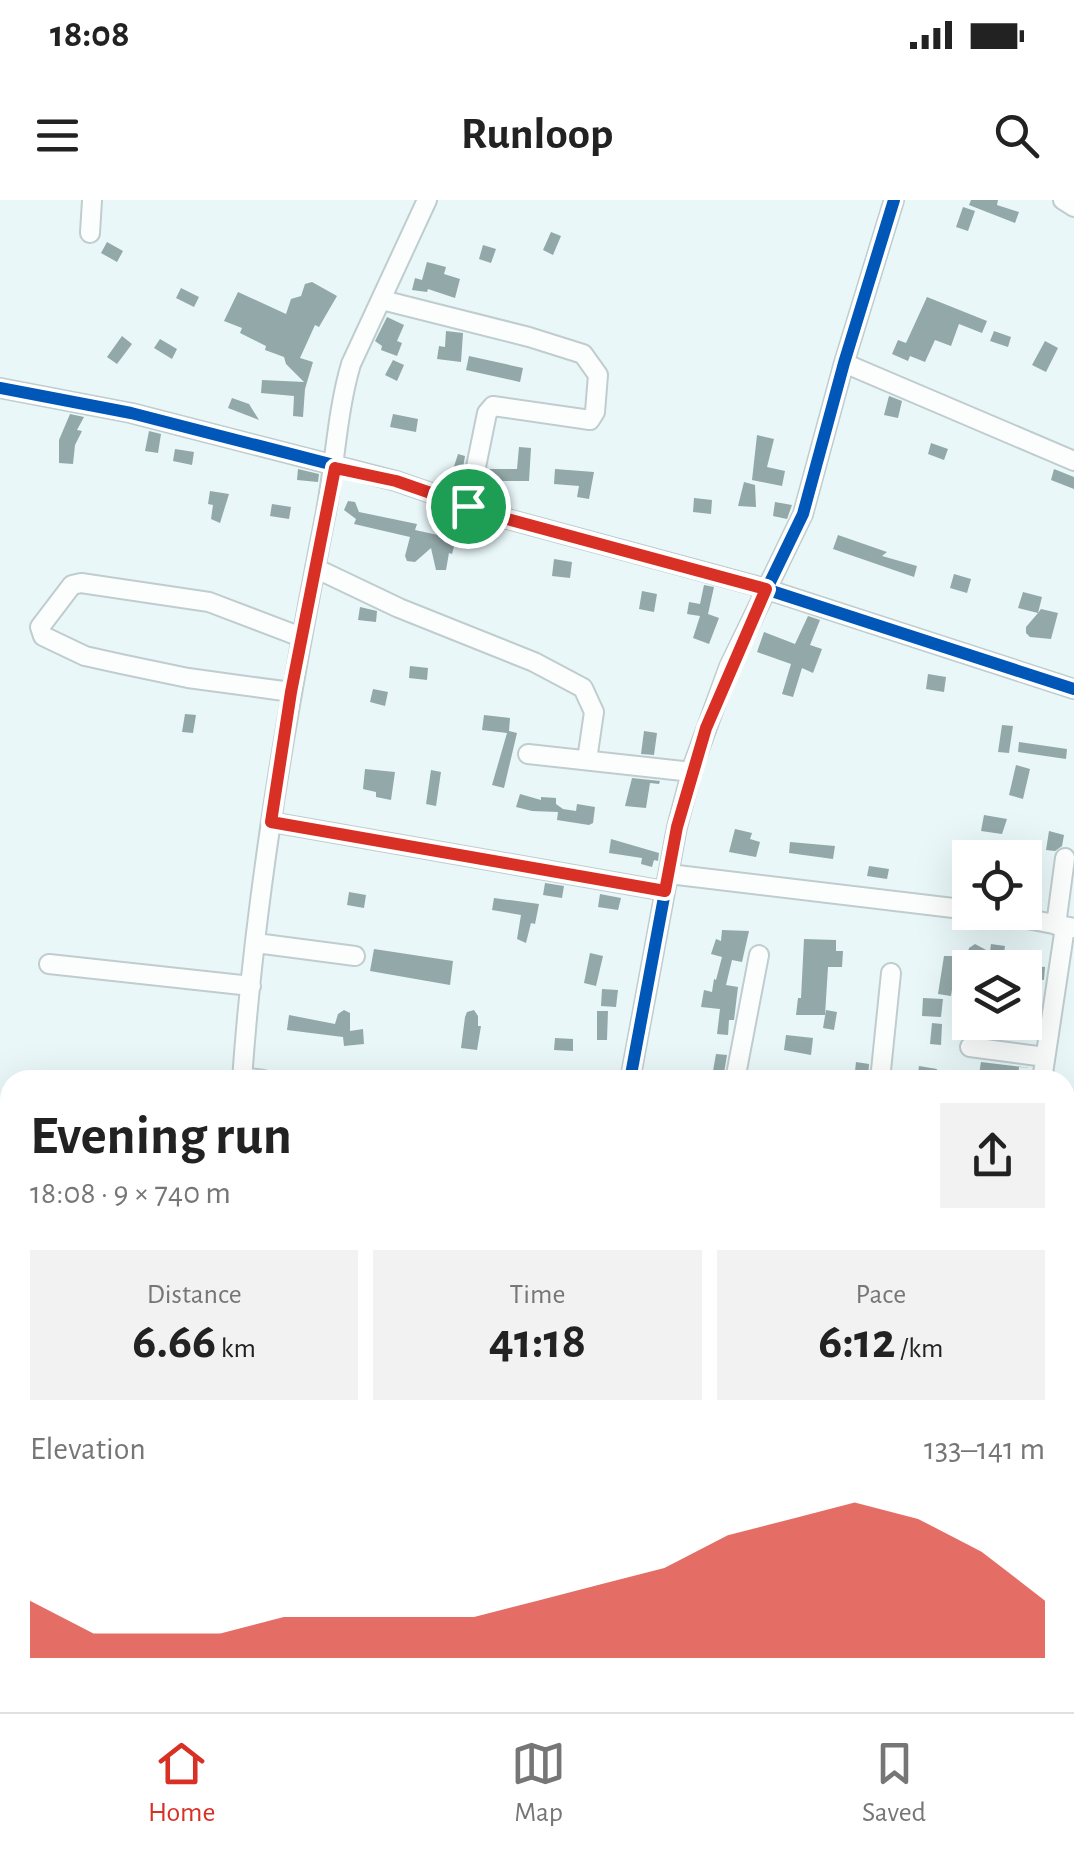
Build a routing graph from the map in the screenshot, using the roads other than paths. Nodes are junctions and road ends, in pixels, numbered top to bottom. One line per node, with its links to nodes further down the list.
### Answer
1 (92, 200): 6 (street)
2 (427, 200): 7 (street)
3 (894, 200): 8 (street)
4 (1062, 200): 5 (street)
5 (1074, 206)
6 (90, 233)
7 (382, 300): 11 (street); 12 (street)
8 (844, 363): 10 (street); 14 (street)
9 (0, 388): 11 (street)
10 (1074, 461)
11 (335, 468): 12 (street); 13 (street)
12 (468, 506): 14 (street)
13 (315, 568): 15 (street); 19 (street)
14 (766, 589): 16 (street); 20 (street)
15 (301, 638): 17 (street); 17 (street)
16 (1074, 689)
17 (291, 692): 21 (street)
18 (528, 754): 19 (street)
19 (588, 760): 20 (street)
20 (692, 772): 23 (street)
21 (271, 822): 23 (street); 26 (street)
22 (1066, 858): 25 (street)
23 (667, 883): 24 (street); 35 (street)
24 (952, 908)
25 (1065, 927): 33 (street)
26 (256, 942): 28 (street); 31 (street)
27 (759, 955): 36 (street)
28 (356, 956)
29 (49, 964): 31 (street)
30 (891, 973): 37 (street)
31 (251, 986): 34 (street)
32 (970, 1047): 33 (street)
33 (1045, 1057): 38 (street)
34 (243, 1070)
35 (632, 1070)
36 (737, 1070)
37 (881, 1070)
38 (1043, 1070)

